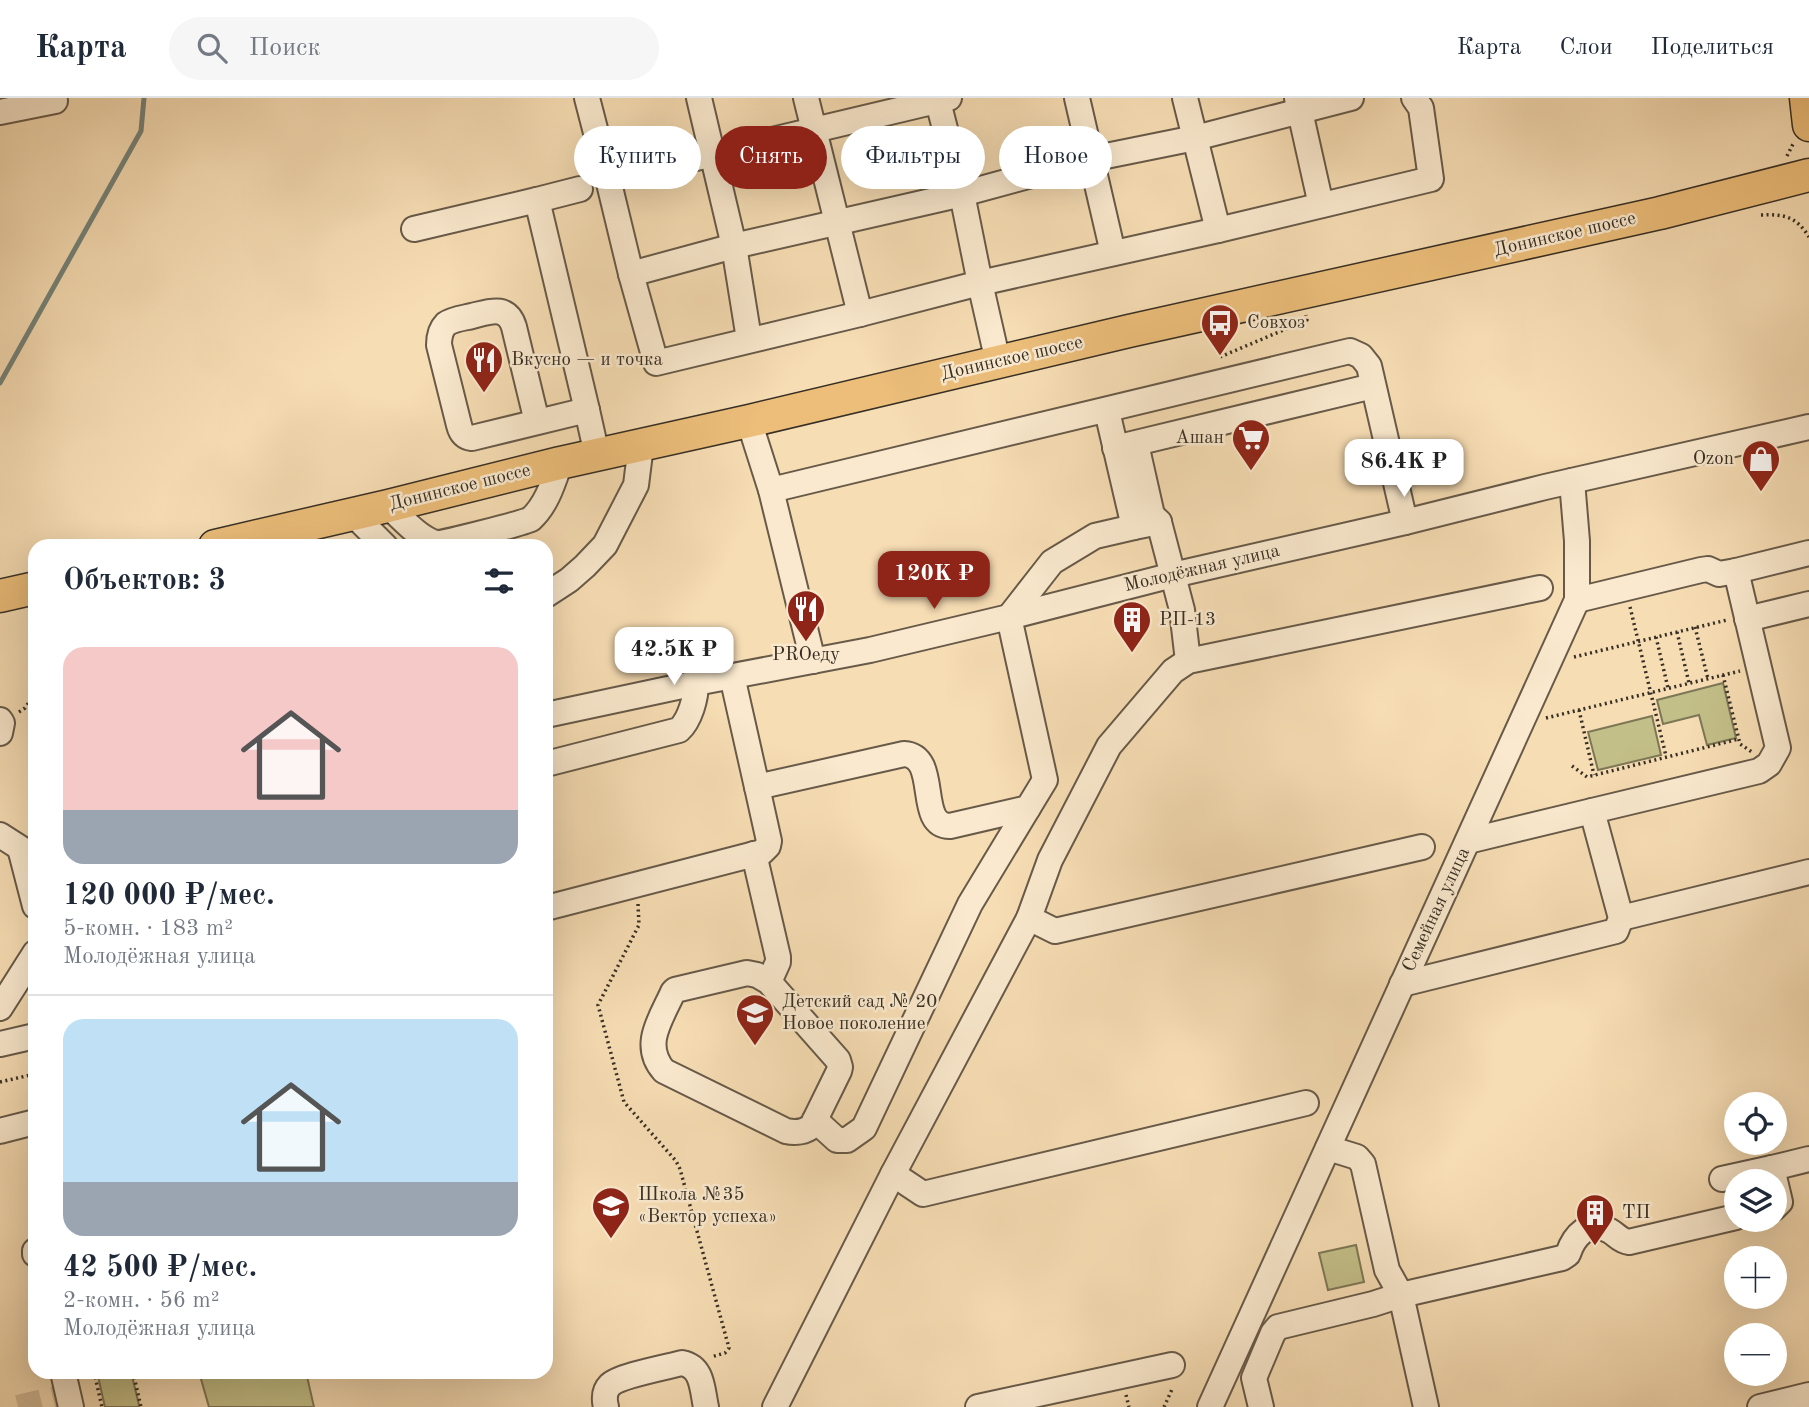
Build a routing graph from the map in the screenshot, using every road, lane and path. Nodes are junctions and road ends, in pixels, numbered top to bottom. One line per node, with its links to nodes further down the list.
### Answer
1 (587, 98): 13 (street)
2 (699, 98): 20 (street)
3 (806, 98): 14 (street)
4 (1077, 98): 16 (street)
5 (1185, 98): 18 (street)
6 (1351, 98): 11 (street)
7 (1415, 98): 31 (street)
8 (1806, 98): 17 (main road)
9 (941, 99): 15 (street); 29 (street)
10 (55, 101): 12 (street)
11 (1299, 105): 18 (street); 31 (street)
12 (0, 112)
13 (594, 126)
14 (812, 126)
15 (826, 126)
16 (1083, 126)
17 (1802, 129): 23 (path)
18 (1195, 138): 21 (street); 35 (street)
19 (715, 154): 20 (street)
20 (711, 155): 22 (street); 37 (street)
21 (1112, 155)
22 (701, 157)
23 (1796, 168): 43 (main road, Донинское шоссе)
24 (827, 180): 33 (street)
25 (999, 184): 29 (street)
26 (610, 189): 39 (street)
27 (1098, 189): 38 (street)
28 (580, 190): 30 (street)
29 (962, 194): 33 (street); 40 (street)
30 (537, 200): 34 (street); 45 (street)
31 (1321, 205): 35 (street)
32 (1761, 215): 36 (path)
33 (839, 223): 37 (street); 41 (street)
34 (414, 229)
35 (1218, 230): 38 (street)
36 (1809, 237)
37 (734, 246): 39 (street); 42 (street)
38 (1113, 253): 40 (street)
39 (631, 274): 42 (street)
40 (980, 283): 41 (street); 43 (street)
41 (860, 314): 42 (street)
42 (749, 340)
43 (998, 362): 47 (main road, Донинское шоссе)
44 (1373, 386): 46 (street); 51 (street); 59 (street)
45 (587, 410): 48 (street); 52 (street)
46 (1107, 411): 51 (street); 55 (street)
47 (749, 421): 50 (main road, Донинское шоссе); 55 (street)
48 (537, 422): 48 (street)
49 (1809, 427): 54 (street, Молодёжная улица)
50 (641, 445): 52 (main road, Донинское шоссе); 71 (street)
51 (1126, 446): 58 (street); 60 (street)
52 (597, 455): 53 (main road, Донинское шоссе)
53 (559, 463): 56 (main road, Донинское шоссе); 64 (street)
54 (1572, 481): 59 (street, Молодёжная улица); 73 (street, Семейная улица)
55 (771, 490): 81 (street)
56 (388, 506): 57 (main road, Донинское шоссе); 63 (street)
57 (353, 514): 61 (main road, Донинское шоссе); 62 (street)
58 (1159, 522): 60 (street); 67 (street)
59 (1405, 522): 67 (street, Молодёжная улица)
60 (1133, 527): 75 (street)
61 (245, 539)
62 (379, 539)
63 (428, 539)
64 (460, 539)
65 (1809, 553): 66 (street)
66 (1736, 571): 69 (street); 76 (street)
67 (1173, 575): 75 (street, Молодёжная улица); 82 (street)
68 (1540, 588): 82 (street)
69 (1625, 588): 73 (street); 80 (path)
70 (28, 590): 72 (main road)
71 (553, 590)
72 (0, 596)
73 (1577, 600): 83 (street, Семейная улица)
74 (1809, 604): 76 (street)
75 (1009, 617): 81 (street, Молодёжная улица); 104 (street)
76 (1747, 617): 77 (path); 84 (street)
77 (1695, 627): 78 (path); 87 (path)
78 (1677, 632): 79 (path); 89 (path)
79 (1656, 637): 80 (path); 90 (path)
80 (1638, 641): 83 (path); 91 (path)
81 (813, 661): 86 (street, Молодёжная улица)
82 (1188, 661): 115 (street)
83 (1549, 663): 94 (street, Семейная улица)
84 (1759, 666): 85 (path); 100 (street)
85 (1723, 675): 87 (path); 97 (path)
86 (732, 676): 88 (street, Молодёжная улица); 103 (street)
87 (1708, 679): 89 (path)
88 (696, 683): 93 (street, Молодёжная улица); 99 (street)
89 (1689, 683): 90 (path)
90 (1668, 688): 91 (path)
91 (1651, 693): 92 (path); 98 (path)
92 (1579, 710): 94 (path); 102 (path)
93 (553, 714)
94 (1525, 715): 107 (street, Семейная улица)
95 (0, 720): 96 (street)
96 (0, 733)
97 (1739, 739): 98 (path); 100 (path)
98 (1667, 757): 102 (path)
99 (553, 762)
100 (1769, 764): 105 (street)
101 (1572, 766): 102 (path)
102 (1594, 775)
103 (757, 787): 104 (street); 110 (street)
104 (1028, 808): 126 (street)
105 (1592, 811): 107 (street); 116 (street)
106 (0, 835): 109 (street)
107 (1468, 841): 119 (street, Семейная улица)
108 (1422, 847): 115 (street)
109 (20, 852): 112 (street)
110 (754, 854): 113 (street); 118 (street)
111 (1809, 872): 116 (street)
112 (28, 881)
113 (635, 885): 114 (street); 138 (path)
114 (553, 906)
115 (1029, 918): 132 (street)
116 (1621, 918): 119 (street)
117 (28, 964): 120 (street)
118 (769, 982): 126 (street); 126 (street)
119 (1402, 984): 129 (street, Семейная улица)
120 (0, 1008)
121 (28, 1038): 122 (street)
122 (0, 1044)
123 (28, 1076): 124 (path)
124 (0, 1082)
125 (1306, 1103): 132 (street)
126 (815, 1120)
127 (28, 1124): 128 (street)
128 (0, 1131)
129 (1328, 1148): 135 (street); 136 (street, Семейная улица)
130 (1809, 1159): 131 (street)
131 (1772, 1168): 133 (street)
132 (893, 1174): 150 (street)
133 (1722, 1179)
134 (1724, 1220): 135 (street)
135 (1401, 1295): 137 (street); 144 (street)
136 (1246, 1327): 137 (street); 152 (street, Семейная улица)
137 (1271, 1338): 153 (street)
138 (689, 1364): 148 (street); 149 (street)
139 (1172, 1365): 151 (street)
140 (65, 1379): 145 (street)
141 (96, 1379): 146 (path)
142 (135, 1379): 147 (path)
143 (1809, 1395): 154 (street)
144 (1420, 1406)
145 (71, 1407)
146 (102, 1407)
147 (141, 1407)
148 (606, 1407)
149 (706, 1407)
150 (775, 1407)
151 (978, 1407)
152 (1210, 1407)
153 (1261, 1407)
154 (1760, 1407)

